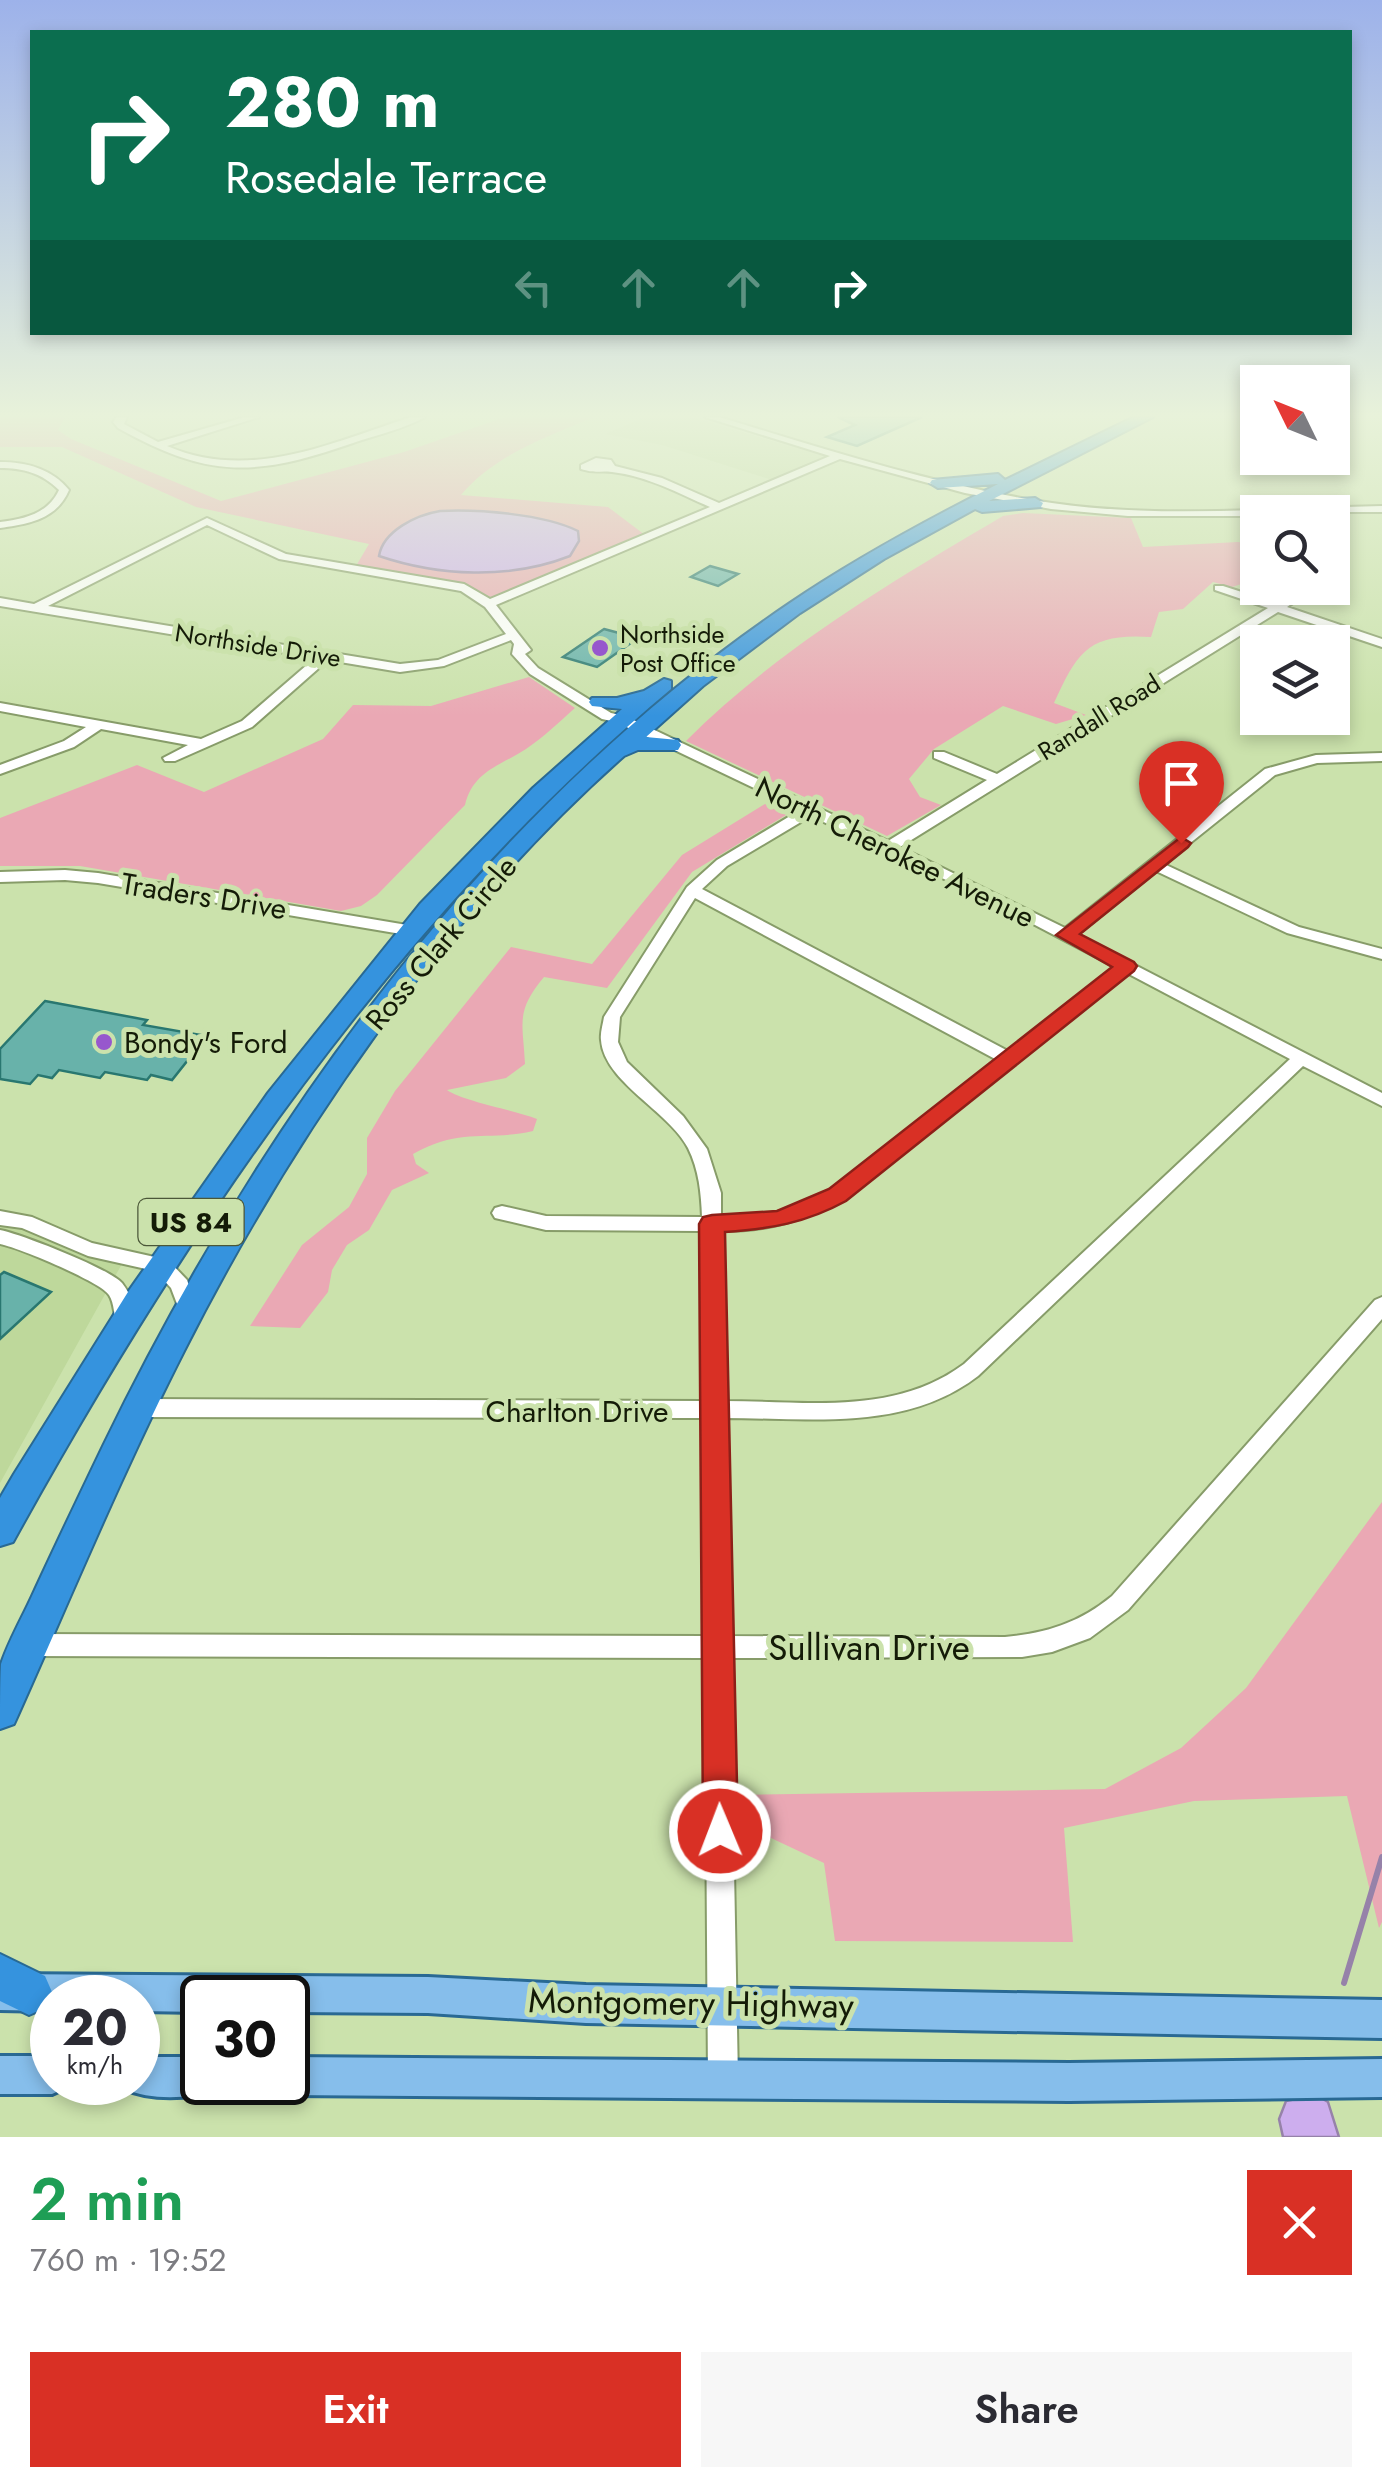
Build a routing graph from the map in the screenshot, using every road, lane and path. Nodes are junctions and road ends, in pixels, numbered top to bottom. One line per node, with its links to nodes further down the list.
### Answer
1 (35, 517): 4 (street)
2 (696, 517): 8 (street)
3 (937, 517): 7 (highway, Ross Clark Circle / US 84)
4 (0, 526)
5 (1219, 588): 11 (street)
6 (0, 602): 10 (street, Northside Drive)
7 (788, 603): 15 (highway, Ross Clark Circle / US 84); 18 (highway, Ross Clark Circle / US 84)
8 (489, 604): 10 (street, North Cherokee Avenue); 12 (street, North Cherokee Avenue)
9 (1281, 605): 11 (street, Randall Road)
10 (35, 608): 14 (street, Northside Drive)
11 (1276, 608): 13 (street); 27 (street, Randall Road)
12 (515, 641): 14 (street, Northside Drive); 16 (street, North Cherokee Avenue); 18 (street, North Cherokee Avenue)
13 (1382, 643)
14 (325, 656): 20 (street)
15 (654, 693): 16 (highway); 18 (highway, Ross Clark Circle / US 84)
16 (599, 702): 18 (street, North Cherokee Avenue)
17 (0, 707): 19 (street)
18 (629, 724): 21 (street, North Cherokee Avenue); 22 (highway, Ross Clark Circle / US 84); 28 (highway, Ross Clark Circle / US 84)
19 (98, 725): 20 (street); 26 (street)
20 (205, 744): 25 (street)
21 (670, 745): 22 (highway); 30 (street, North Cherokee Avenue)
22 (612, 754): 29 (highway, Ross Clark Circle / US 84)
23 (939, 755): 27 (street)
24 (1382, 757): 32 (street)
25 (170, 758)
26 (0, 770)
27 (998, 780): 31 (street, Randall Road)
28 (527, 802): 29 (highway); 36 (highway, Ross Clark Circle / US 84)
29 (556, 810): 35 (highway, Ross Clark Circle / US 84)
30 (811, 810): 31 (street, North Cherokee Avenue); 34 (street)
31 (889, 847): 37 (street, North Cherokee Avenue)
32 (1154, 865): 37 (street); 38 (street)
33 (0, 877): 36 (street, Traders Drive)
34 (692, 890): 41 (street); 47 (street)
35 (470, 904): 36 (highway); 43 (highway, Ross Clark Circle / US 84)
36 (407, 930): 42 (highway, Ross Clark Circle / US 84)
37 (1066, 935): 39 (street, North Cherokee Avenue)
38 (1382, 954)
39 (1126, 966): 40 (street, North Cherokee Avenue); 41 (street)
40 (1302, 1058): 44 (street, North Cherokee Avenue); 54 (street, Charlton Drive)
41 (1009, 1060): 47 (street)
42 (292, 1076): 43 (highway); 49 (highway, Ross Clark Circle / US 84)
43 (332, 1080): 51 (highway, Ross Clark Circle / US 84)
44 (1382, 1100)
45 (502, 1213): 47 (street)
46 (0, 1218): 49 (street)
47 (712, 1224): 54 (street)
48 (0, 1237): 52 (street)
49 (161, 1264): 51 (street); 52 (highway, Ross Clark Circle / US 84)
50 (1382, 1306): 57 (street, Sullivan Drive)
51 (189, 1312): 53 (highway, Ross Clark Circle / US 84)
52 (125, 1320): 55 (highway, Ross Clark Circle / US 84)
53 (140, 1408): 54 (street, Charlton Drive); 56 (highway, Ross Clark Circle / US 84)
54 (715, 1410): 57 (street)
55 (0, 1531)
56 (29, 1645): 57 (street, Sullivan Drive); 58 (highway, Ross Clark Circle / US 84)
57 (718, 1648): 60 (street)
58 (0, 1711)
59 (10, 1987): 60 (main road, Montgomery Highway)
60 (723, 2004): 61 (main road, Montgomery Highway); 66 (street)
61 (1380, 2028)
62 (0, 2075): 63 (main road)
63 (30, 2076)
64 (310, 2076): 66 (main road)
65 (1382, 2078): 66 (main road)
66 (723, 2080)

